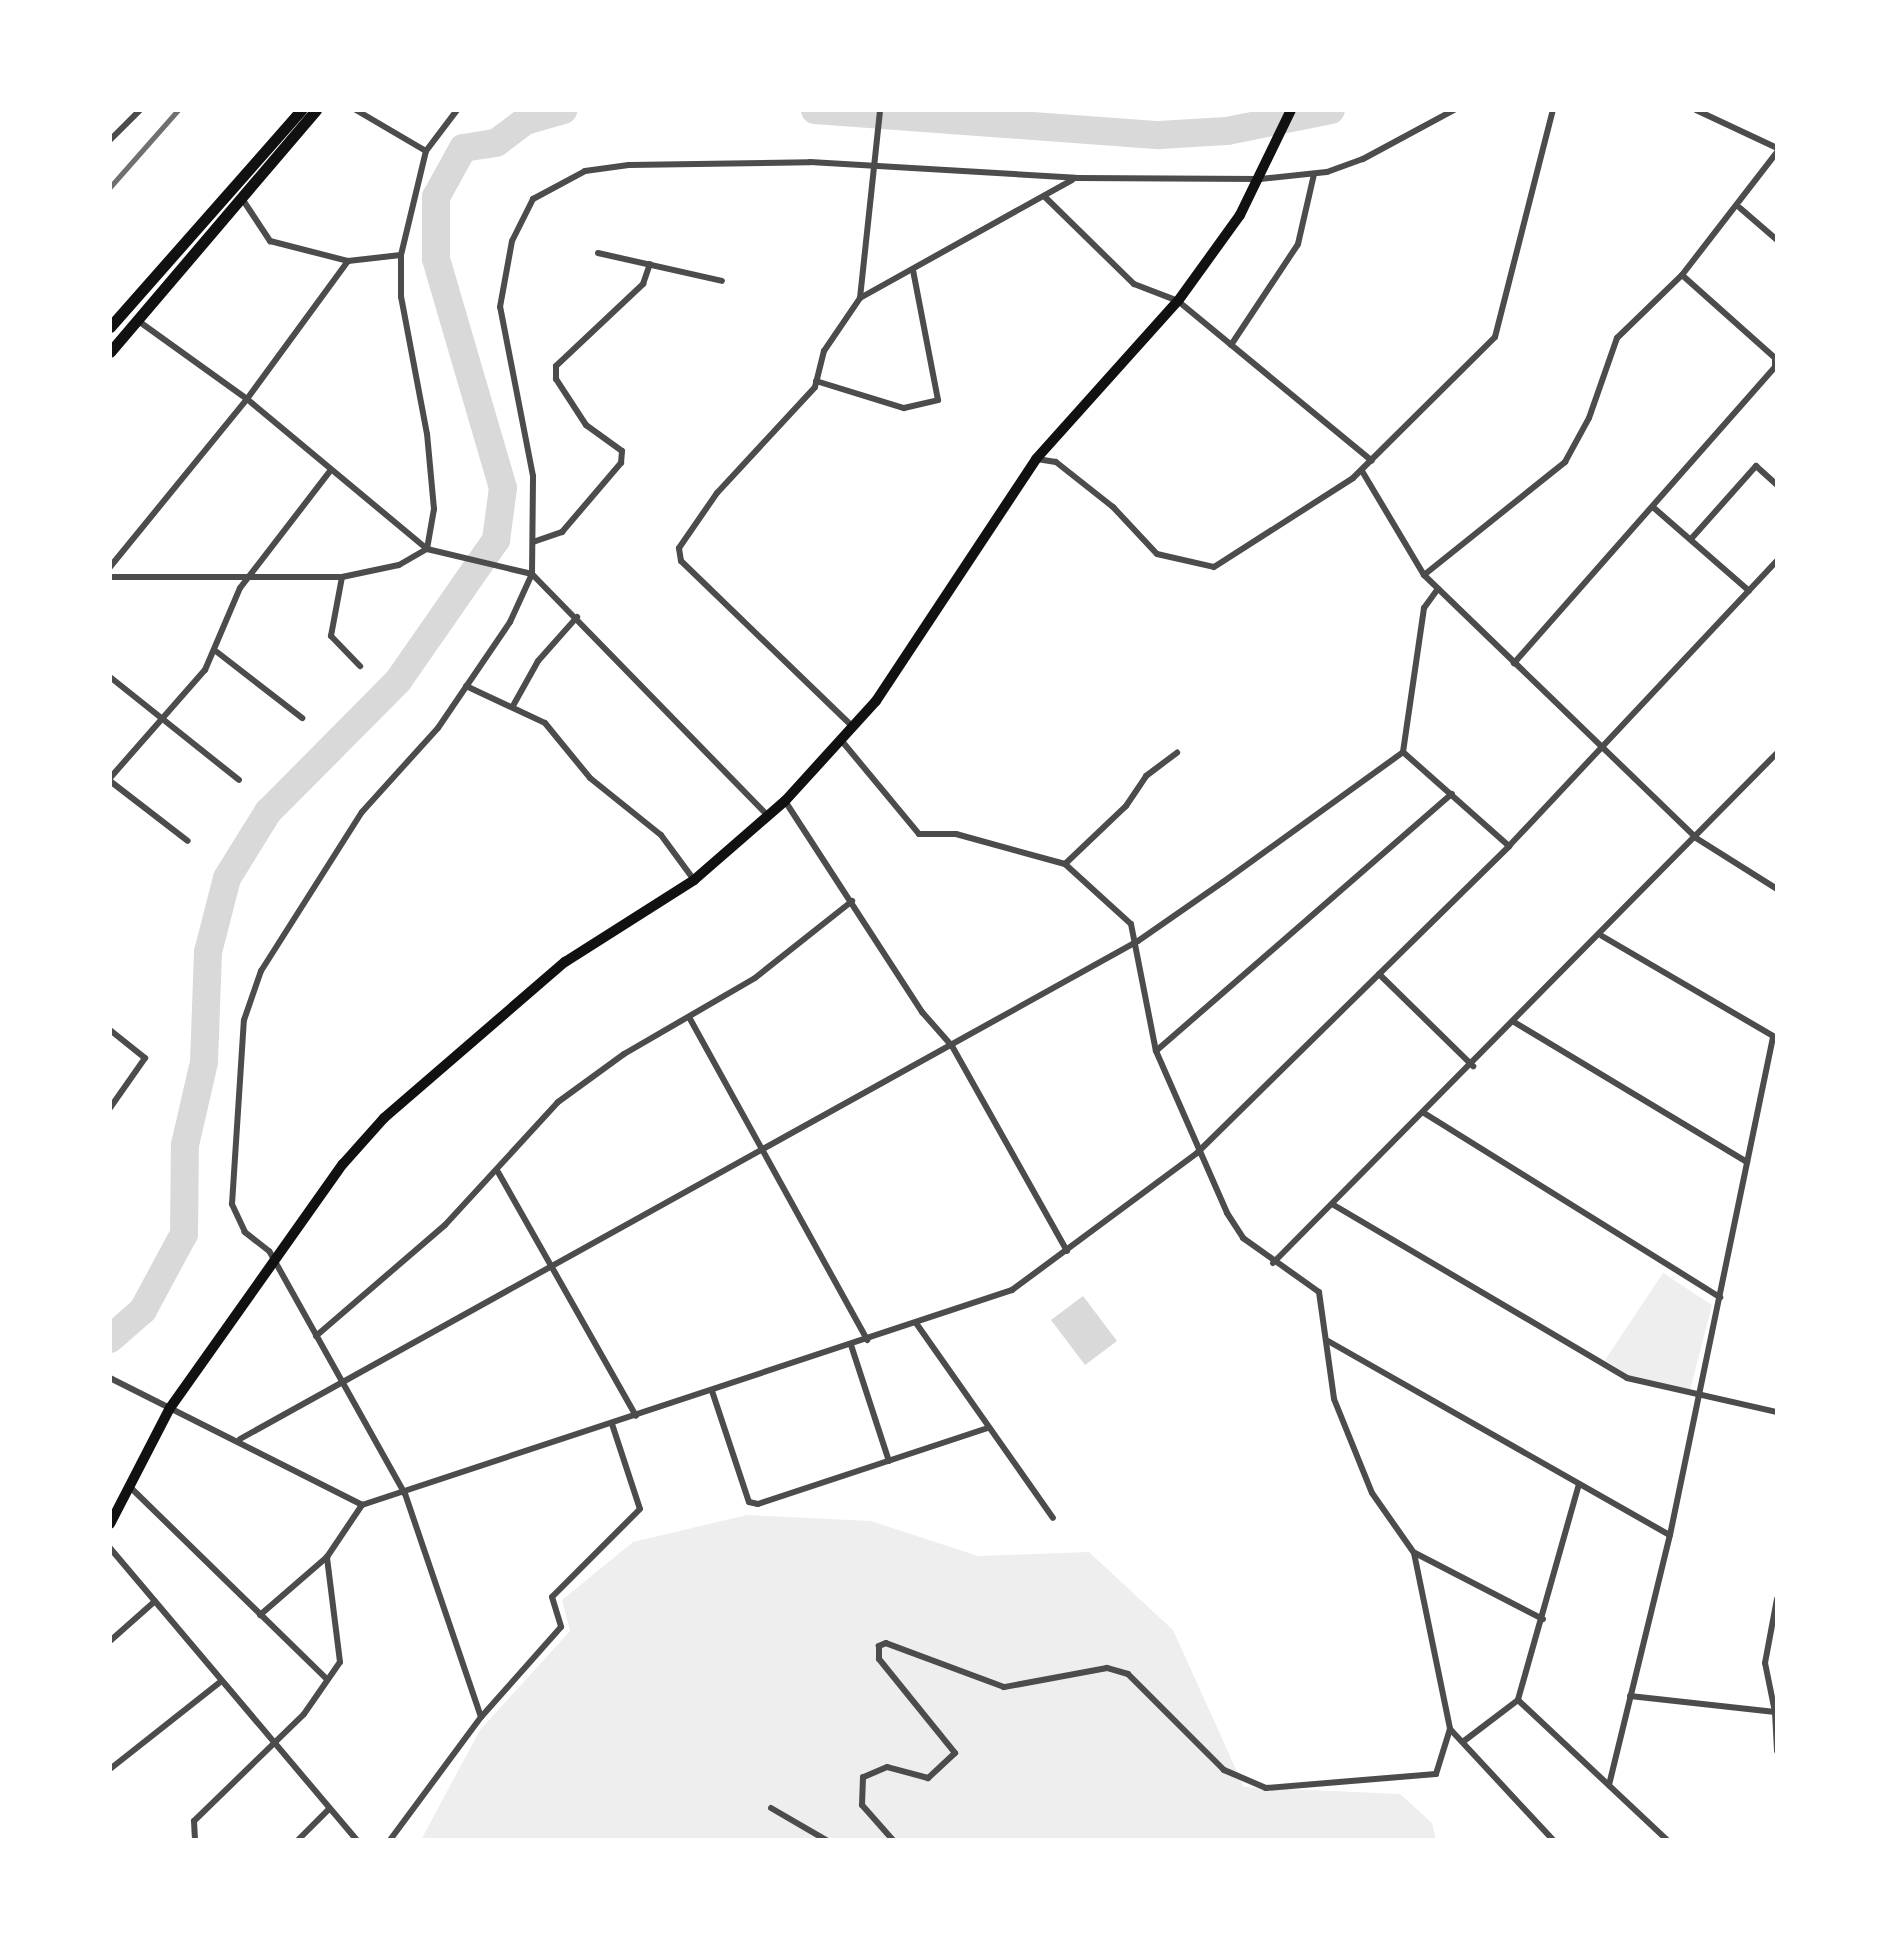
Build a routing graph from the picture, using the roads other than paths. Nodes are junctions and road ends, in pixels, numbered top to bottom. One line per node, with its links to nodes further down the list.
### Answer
1 (140, 110): 11 (street)
2 (300, 110): 32 (highway)
3 (316, 110): 18 (highway)
4 (356, 110): 12 (street)
5 (456, 110): 12 (street)
6 (880, 110): 14 (street)
7 (1291, 110): 16 (main road)
8 (1454, 110): 15 (street)
9 (1553, 110): 38 (street)
10 (1696, 110): 13 (street)
11 (110, 140)
12 (426, 150): 23 (street)
13 (1777, 150): 20 (street)
14 (872, 166): 17 (street); 29 (street); 44 (street)
15 (1314, 173): 16 (street); 33 (street)
16 (1262, 176): 17 (street); 30 (main road)
17 (1076, 178): 19 (street)
18 (240, 196): 24 (street); 31 (highway)
19 (1044, 196): 26 (street); 30 (street)
20 (1739, 208): 21 (street); 27 (street)
21 (1777, 240)
22 (598, 253): 25 (street)
23 (401, 255): 24 (street); 45 (street)
24 (348, 260): 36 (street)
25 (650, 264): 28 (street); 44 (street)
26 (913, 270): 29 (street); 35 (street)
27 (1682, 275): 42 (street); 49 (street)
28 (722, 281)
29 (860, 298): 35 (street)
30 (1178, 301): 33 (street); 37 (main road)
31 (136, 320): 34 (highway); 36 (street)
32 (110, 327)
33 (1232, 345): 38 (street)
34 (110, 352)
35 (816, 380): 64 (street)
36 (247, 399): 39 (street); 47 (street)
37 (1036, 459): 40 (street); 64 (main road)
38 (1372, 461): 40 (street)
39 (332, 470): 45 (street); 52 (street)
40 (1362, 471): 49 (street)
41 (1777, 485): 43 (street)
42 (1654, 508): 43 (street); 57 (street)
43 (1691, 540): 54 (street)
44 (532, 542): 48 (street)
45 (430, 551): 48 (street); 50 (street)
46 (1777, 560): 54 (street)
47 (110, 568)
48 (532, 574): 55 (street); 60 (street)
49 (1424, 575): 53 (street)
50 (342, 576): 52 (street); 58 (street)
51 (110, 577): 52 (street)
52 (250, 577): 56 (street)
53 (1438, 589): 57 (street); 67 (street)
54 (1750, 591): 66 (street)
55 (578, 617): 61 (street); 74 (street)
56 (217, 652): 62 (street); 63 (street)
57 (1514, 663): 66 (street)
58 (360, 666)
59 (110, 677): 62 (street)
60 (466, 686): 61 (street); 102 (street)
61 (514, 704): 79 (street)
62 (160, 718): 70 (street); 71 (street)
63 (302, 718)
64 (854, 728): 65 (main road)
65 (841, 740): 73 (main road); 78 (street)
66 (1602, 751): 75 (street); 77 (street)
67 (1403, 752): 72 (street); 83 (street)
68 (1777, 753): 75 (street)
69 (1177, 754): 78 (street)
70 (110, 779): 76 (street)
71 (239, 780)
72 (1452, 794): 77 (street); 90 (street)
73 (785, 800): 74 (main road); 81 (street)
74 (767, 815): 79 (main road)
75 (1696, 838): 80 (street); 82 (street)
76 (188, 841)
77 (1509, 846): 84 (street)
78 (1065, 864): 83 (street)
79 (694, 880): 102 (main road)
80 (1777, 889)
81 (852, 902): 85 (street); 89 (street)
82 (1602, 936): 86 (street); 88 (street)
83 (1138, 941): 89 (street); 90 (street)
84 (1380, 974): 91 (street); 95 (street)
85 (689, 1016): 94 (street); 97 (street)
86 (1514, 1022): 91 (street); 96 (street)
87 (110, 1030): 92 (street)
88 (1775, 1038): 96 (street)
89 (952, 1046): 94 (street); 99 (street)
90 (1156, 1051): 95 (street)
91 (1473, 1066): 93 (street)
92 (110, 1108)
93 (1424, 1113): 98 (street); 103 (street)
94 (764, 1150): 101 (street); 106 (street)
95 (1197, 1152): 99 (street); 100 (street)
96 (1747, 1162): 103 (street)
97 (498, 1172): 101 (street); 105 (street)
98 (1332, 1204): 100 (street); 112 (street)
99 (1067, 1250): 104 (street)
100 (1274, 1263): 107 (street)
101 (552, 1266): 109 (street); 115 (street)
102 (273, 1267): 105 (street); 113 (main road)
103 (1720, 1297): 112 (street)
104 (916, 1323): 106 (street); 117 (street)
105 (316, 1336): 109 (street)
106 (867, 1340): 108 (street)
107 (1326, 1340): 120 (street); 128 (street)
108 (851, 1345): 111 (street); 119 (street)
109 (342, 1380): 118 (street); 122 (street)
110 (114, 1381): 113 (street)
111 (712, 1391): 115 (street); 119 (street)
112 (1700, 1396): 114 (street); 126 (street)
113 (170, 1408): 118 (street); 121 (main road)
114 (1777, 1412)
115 (636, 1416): 116 (street)
116 (612, 1424): 122 (street); 140 (street)
117 (988, 1428): 119 (street); 124 (street)
118 (240, 1439): 123 (street)
119 (888, 1461)
120 (1580, 1484): 126 (street); 133 (street)
121 (130, 1486): 125 (main road); 132 (street)
122 (405, 1494): 123 (street); 140 (street)
123 (362, 1505): 129 (street)
124 (1052, 1518)
125 (110, 1524)
126 (1670, 1535): 137 (street)
127 (110, 1548): 131 (street)
128 (1414, 1553): 133 (street); 141 (street)
129 (327, 1556): 132 (street); 135 (street)
130 (1777, 1599): 139 (street)
131 (155, 1601): 134 (street); 136 (street)
132 (260, 1615): 135 (street)
133 (1543, 1619): 138 (street)
134 (110, 1641)
135 (326, 1678): 143 (street)
136 (220, 1683): 143 (street); 145 (street)
137 (1630, 1696): 139 (street); 146 (street)
138 (1518, 1700): 142 (street); 146 (street)
139 (1775, 1712): 144 (street)
140 (481, 1717): 152 (street)
141 (1450, 1729): 142 (street); 154 (street)
142 (1464, 1741): 155 (street)
143 (274, 1745): 148 (street); 149 (street)
144 (1777, 1751)
145 (110, 1769)
146 (1609, 1785): 156 (street)
147 (771, 1808): 153 (street)
148 (329, 1809): 150 (street); 151 (street)
149 (194, 1840)
150 (298, 1840)
151 (357, 1840)
152 (390, 1840)
153 (826, 1840)
154 (893, 1840)
155 (1553, 1840)
156 (1667, 1840)

